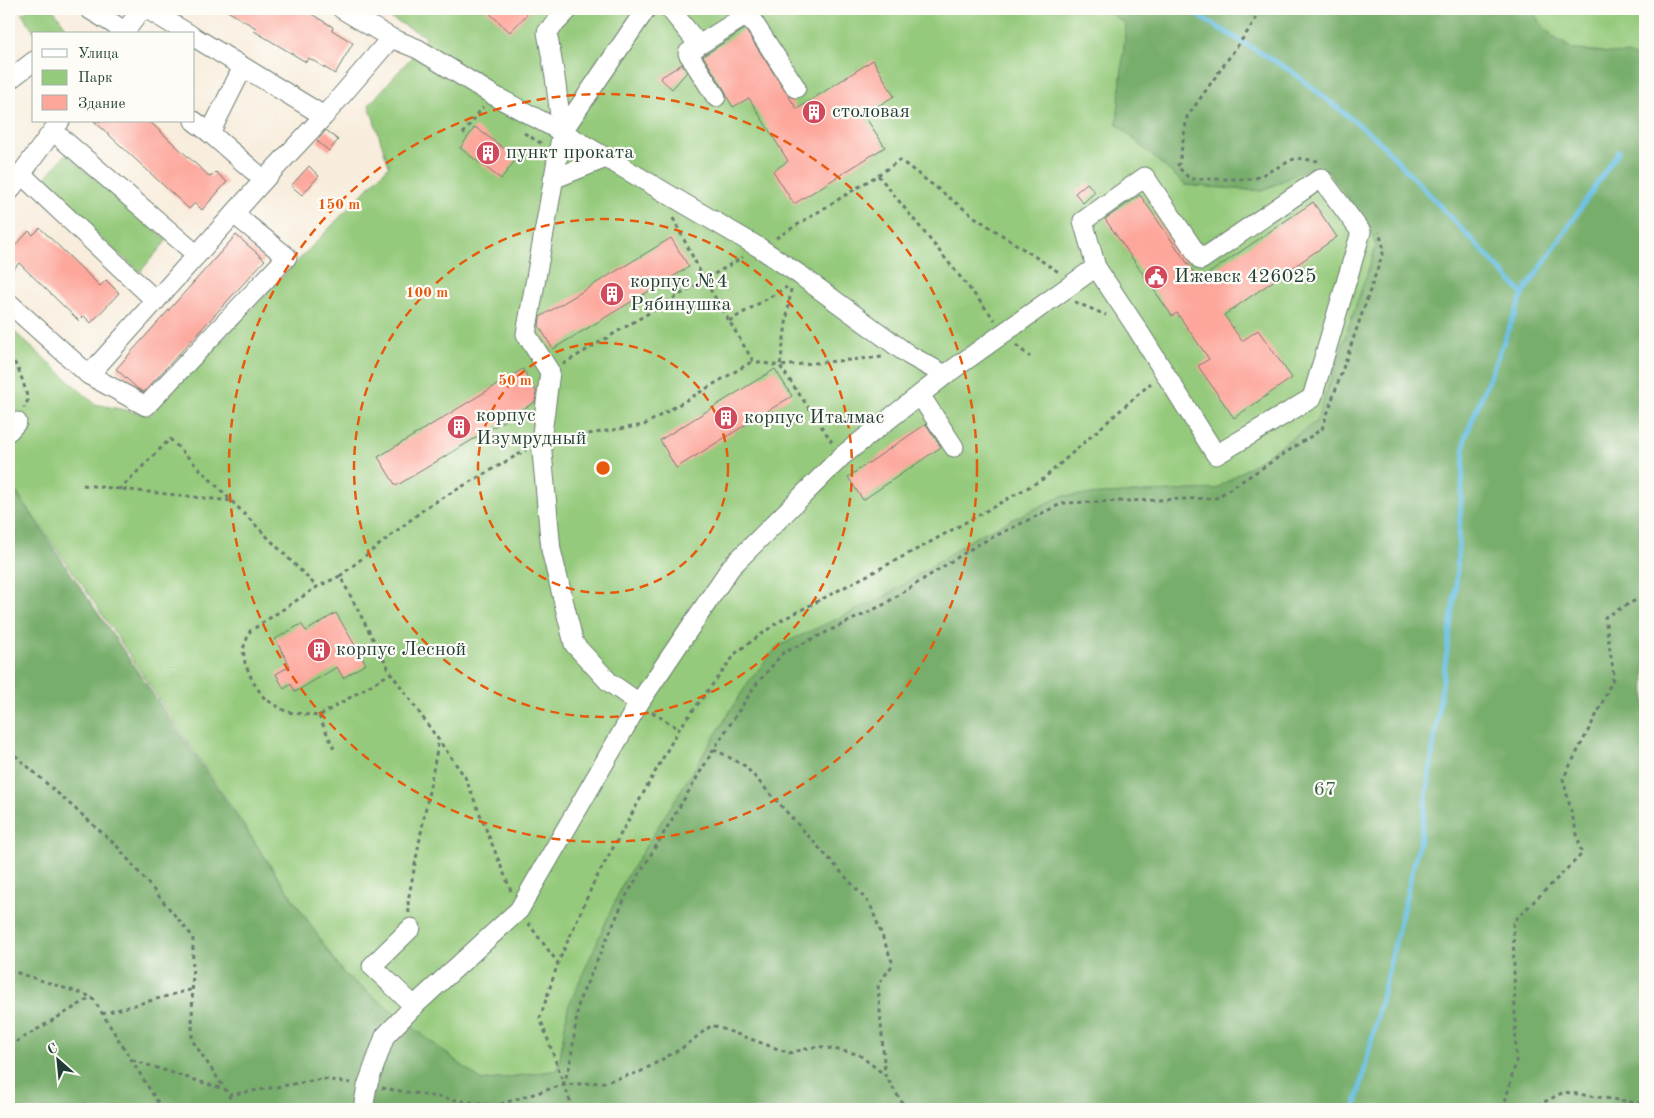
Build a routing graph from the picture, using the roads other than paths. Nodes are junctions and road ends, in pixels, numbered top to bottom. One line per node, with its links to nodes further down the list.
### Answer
1 (89, 9): 8 (street)
2 (142, 9): 8 (street)
3 (147, 9): 9 (street)
4 (342, 9): 11 (street)
5 (569, 9): 21 (street)
6 (646, 9): 21 (street)
7 (670, 9): 12 (street)
8 (124, 32)
9 (186, 32)
10 (195, 38): 14 (street)
11 (391, 38): 18 (street); 21 (street)
12 (699, 45): 16 (street); 17 (street)
13 (32, 63): 15 (street)
14 (243, 67): 18 (street); 22 (street)
15 (9, 80)
16 (796, 88)
17 (716, 97)
18 (324, 116): 26 (street)
19 (195, 122): 22 (street)
20 (56, 126): 24 (street); 29 (street)
21 (562, 132): 23 (street); 25 (street)
22 (210, 133): 26 (street)
23 (606, 158): 25 (street); 34 (street)
24 (21, 174): 27 (street); 31 (street)
25 (554, 179): 37 (street)
26 (264, 180): 28 (street)
27 (9, 192)
28 (234, 214): 29 (street); 33 (street)
29 (197, 255): 31 (street)
30 (1096, 267): 30 (street); 34 (street)
31 (156, 301): 33 (street)
32 (9, 303): 33 (street)
33 (89, 375)
34 (945, 375): 35 (street)
35 (920, 395): 36 (street); 37 (street)
36 (954, 447)
37 (639, 703): 39 (street)
38 (410, 928): 39 (street)
39 (408, 1012): 40 (street)
40 (363, 1109)

